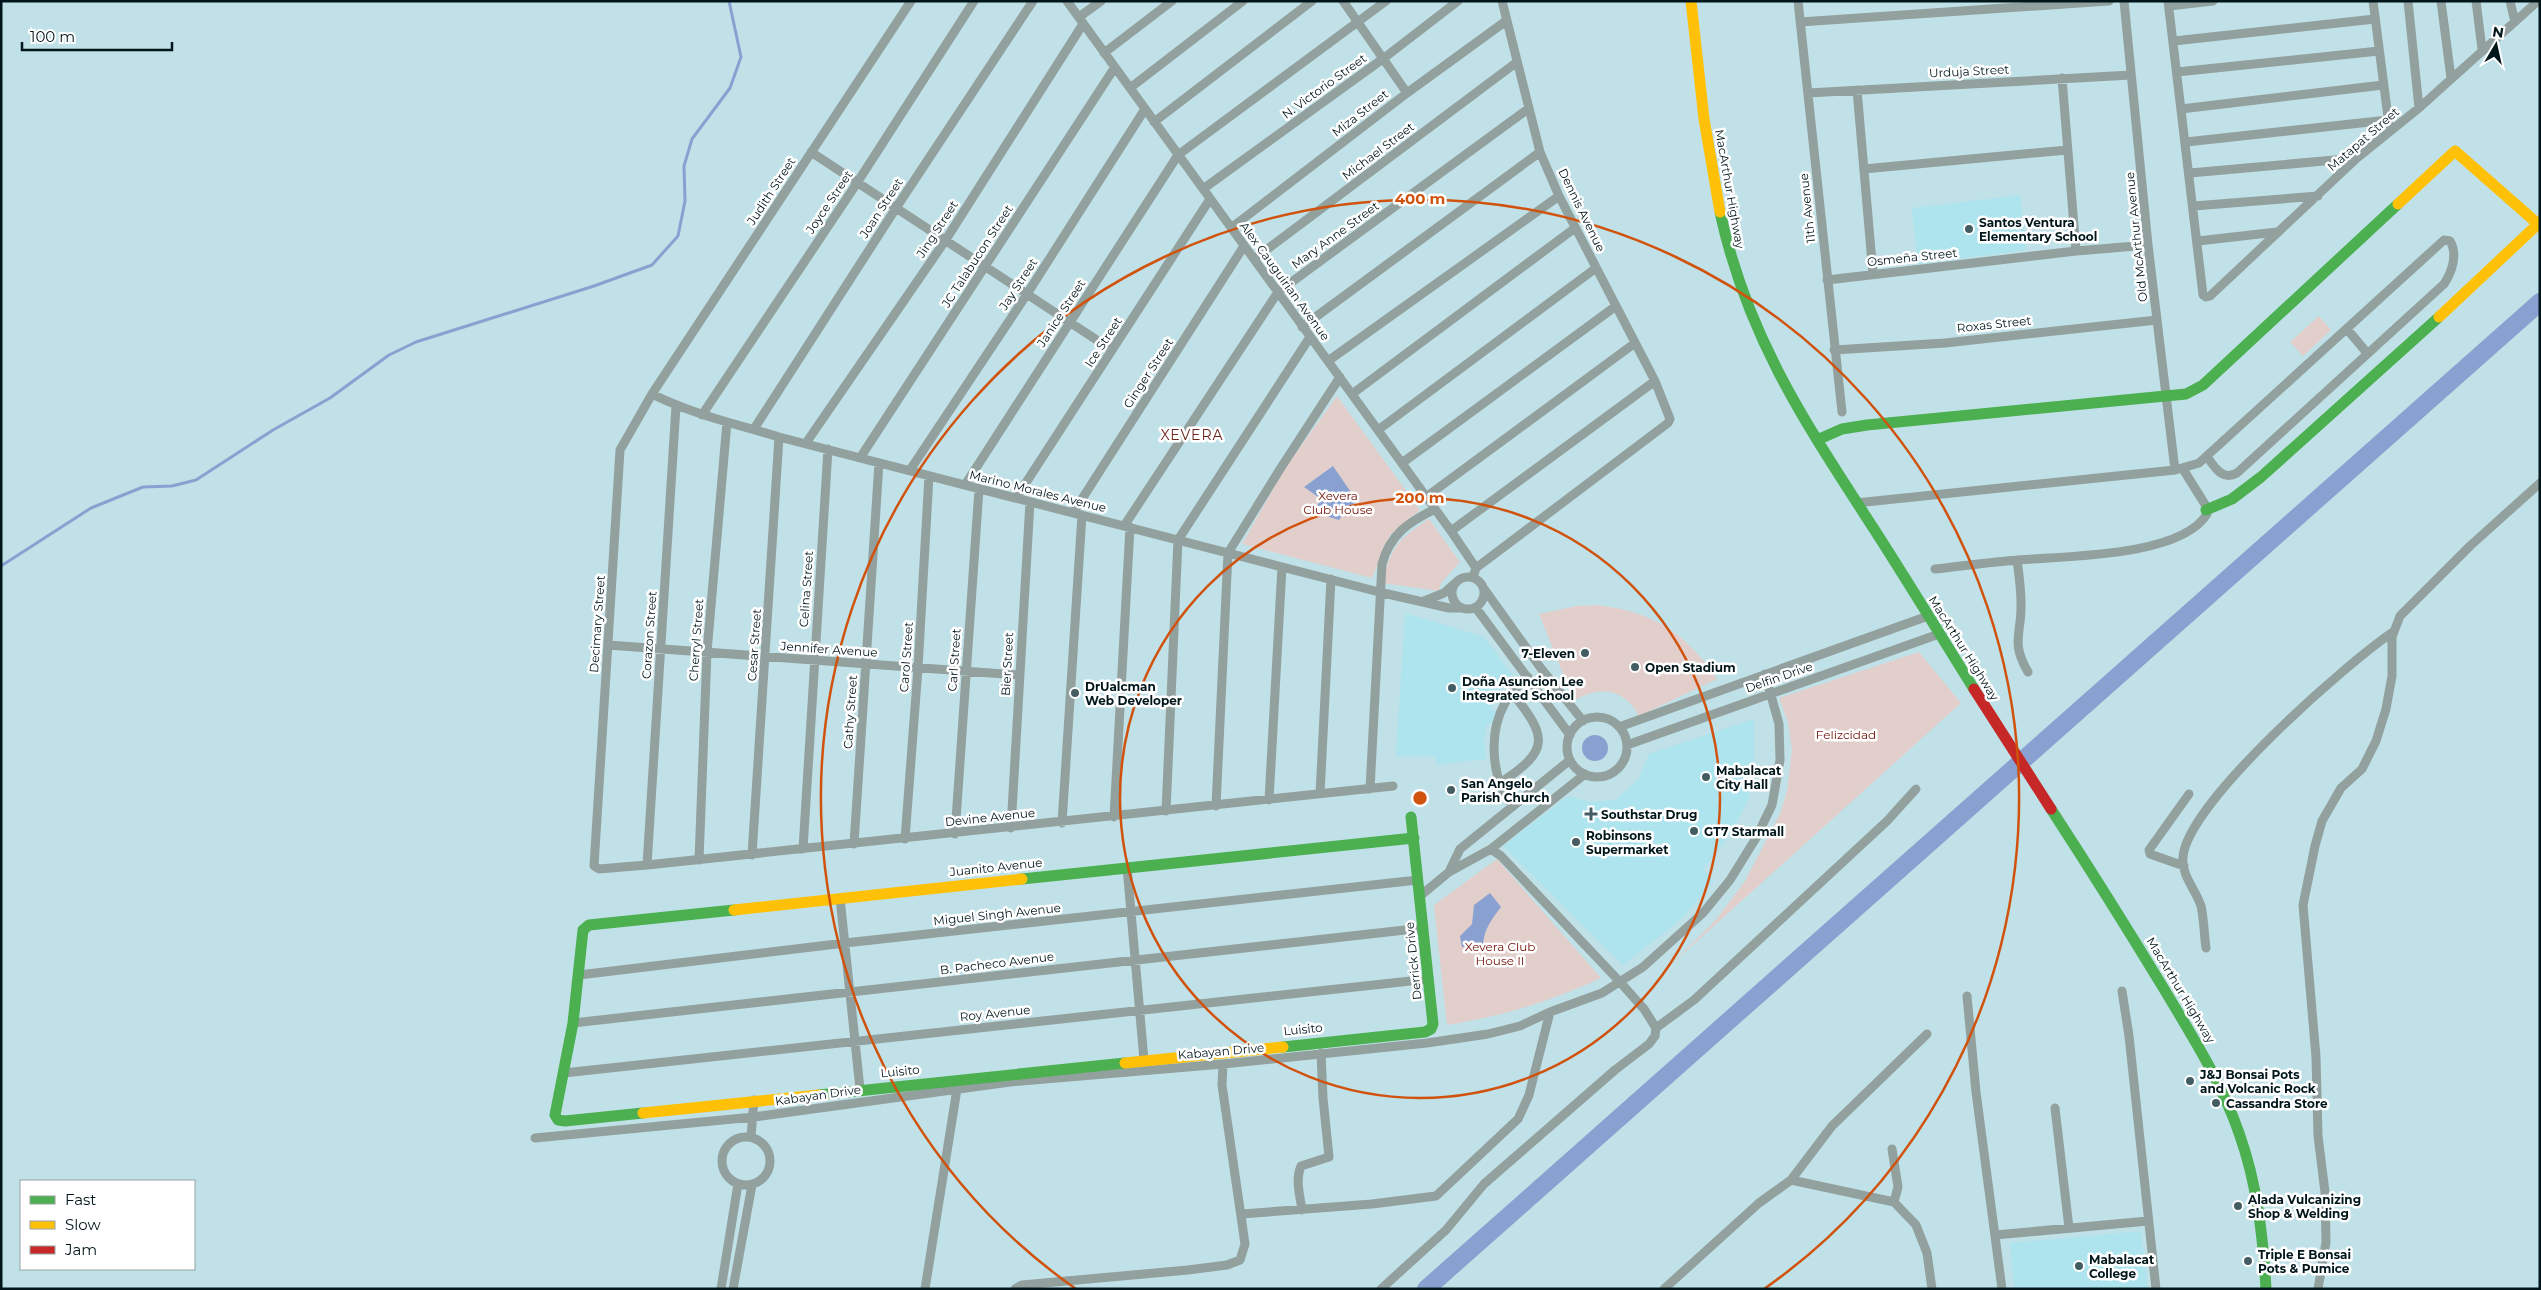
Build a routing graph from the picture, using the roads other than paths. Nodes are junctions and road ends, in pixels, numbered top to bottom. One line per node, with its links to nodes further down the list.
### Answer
1 (911, 1): 56 (street, Judith Street)
2 (974, 1): 62 (street, Joyce Street)
3 (1033, 1): 68 (street, Joan Street)
4 (1067, 1): 27 (street, Alex Cauguirian Avenue)
5 (1101, 1): 27 (street)
6 (1172, 1): 34 (street)
7 (1243, 1): 43 (street)
8 (1312, 1): 52 (street)
9 (1343, 1): 28 (street)
10 (1386, 1): 28 (street)
11 (1458, 1): 35 (street, N. Victorio Street)
12 (1502, 1): 26 (street, Dennis Avenue)
13 (1691, 1): 107 (main road, MacArthur Highway)
14 (1798, 1): 29 (street, 11th Avenue)
15 (2109, 1): 29 (street)
16 (2124, 1): 39 (street, Old McArthur Avenue)
17 (2213, 1): 24 (street)
18 (2373, 1): 25 (street)
19 (2408, 1): 47 (street)
20 (2441, 1): 41 (street)
21 (2476, 1): 32 (street)
22 (2510, 1): 30 (street)
23 (2538, 1): 30 (street, Matapat Street)
24 (2169, 4): 31 (street)
25 (2375, 19): 31 (street); 33 (street)
26 (1506, 20): 36 (street, Dennis Avenue); 45 (street, Miza Street)
27 (1081, 21): 34 (street, Alex Cauguirian Avenue); 72 (street, Jing Street)
28 (1357, 22): 35 (street); 58 (street)
29 (1800, 22): 46 (street, 11th Avenue)
30 (2515, 22): 32 (street, Matapat Street)
31 (2174, 41): 38 (street)
32 (2482, 49): 41 (street, Matapat Street)
33 (2379, 51): 38 (street); 42 (street)
34 (1104, 53): 37 (street, Alex Cauguirian Avenue)
35 (1384, 58): 45 (street); 63 (street, N. Victorio Street)
36 (1517, 62): 49 (street, Dennis Avenue); 77 (street, Michael Street)
37 (1114, 67): 43 (street, Alex Cauguirian Avenue); 78 (street, JC Talabucon Street)
38 (2177, 72): 50 (street)
39 (2131, 75): 40 (street, Urduja Street); 74 (street, Old McArthur Avenue)
40 (2062, 78): 44 (street, Urduja Street); 55 (street)
41 (2451, 78): 47 (street, Matapat Street)
42 (2383, 85): 50 (street); 51 (street)
43 (1130, 88): 48 (street, Alex Cauguirian Avenue)
44 (1857, 90): 46 (street, Urduja Street); 60 (street)
45 (1407, 93): 69 (street, Miza Street)
46 (1808, 93): 81 (street, 11th Avenue)
47 (2419, 108): 53 (street, Matapat Street)
48 (1145, 109): 52 (street, Alex Cauguirian Avenue); 83 (street, Jay Street)
49 (1528, 109): 57 (street, Dennis Avenue); 82 (street, Mary Anne Street)
50 (2181, 109): 54 (street)
51 (2388, 120): 53 (street); 54 (street)
52 (1154, 122): 58 (street, Alex Cauguirian Avenue)
53 (2390, 130): 59 (street, Matapat Street)
54 (2186, 142): 61 (street)
55 (2067, 150): 60 (street); 76 (street)
56 (811, 152): 62 (street); 97 (street, Judith Street)
57 (1540, 152): 64 (street, Dennis Avenue); 87 (street)
58 (1178, 156): 63 (street, Alex Cauguirian Avenue); 86 (street, Janice Street)
59 (2357, 158): 61 (street); 65 (street, Matapat Street)
60 (1864, 169): 80 (street)
61 (2190, 173): 67 (street)
62 (857, 183): 68 (street); 102 (street, Joyce Street)
63 (1203, 189): 66 (street, Alex Cauguirian Avenue)
64 (1559, 196): 70 (street, Dennis Avenue); 94 (street)
65 (2318, 196): 67 (street); 71 (street, Matapat Street)
66 (1210, 199): 69 (street, Alex Cauguirian Avenue); 91 (street, Ice Street)
67 (2194, 206): 73 (street)
68 (896, 208): 72 (street); 104 (street, Joan Street)
69 (1231, 228): 75 (street, Alex Cauguirian Avenue)
70 (1576, 228): 79 (street, Dennis Avenue); 98 (street)
71 (2277, 232): 73 (street); 73 (street, Matapat Street)
72 (945, 241): 78 (street); 108 (street, Jing Street)
73 (2198, 241)
74 (2148, 245): 76 (street, Osmeña Street); 85 (street, Old McArthur Avenue)
75 (1244, 246): 77 (street, Alex Cauguirian Avenue); 126 (street, Ginger Street)
76 (2076, 250): 80 (street, Osmeña Street)
77 (1254, 259): 82 (street, Alex Cauguirian Avenue)
78 (984, 267): 83 (street); 110 (street, JC Talabucon Street)
79 (1596, 268): 84 (street, Dennis Avenue); 105 (street)
80 (1873, 274): 81 (street, Osmeña Street)
81 (1827, 280): 92 (street, 11th Avenue)
82 (1278, 292): 87 (street, Alex Cauguirian Avenue); 127 (street)
83 (1027, 294): 86 (street); 114 (street, Jay Street)
84 (1616, 306): 90 (street, Dennis Avenue); 113 (street)
85 (2157, 320): 92 (street, Roxas Street); 99 (street, Old McArthur Avenue)
86 (1070, 322): 91 (street); 118 (street, Janice Street)
87 (1302, 326): 89 (street, Alex Cauguirian Avenue)
88 (2346, 329): 93 (street); 93 (street); 111 (street)
89 (1310, 337): 94 (street, Alex Cauguirian Avenue); 129 (street)
90 (1635, 342): 96 (street, Dennis Avenue); 120 (street)
91 (1112, 350): 121 (street, Ice Street)
92 (1834, 350): 101 (street, 11th Avenue)
93 (2367, 353): 111 (street)
94 (1328, 362): 95 (street, Alex Cauguirian Avenue)
95 (1340, 377): 98 (street, Alex Cauguirian Avenue); 130 (street)
96 (1654, 381): 128 (street); 133 (street, Dennis Avenue)
97 (652, 394): 100 (street, Marino Morales Avenue); 146 (street, Decimary Street)
98 (1352, 394): 105 (street, Alex Cauguirian Avenue)
99 (2166, 398): 107 (main road); 115 (street, Old McArthur Avenue); 125 (main road)
100 (676, 406): 102 (street, Marino Morales Avenue); 147 (street, Corazon Street)
101 (1842, 412)
102 (702, 415): 103 (street, Marino Morales Avenue)
103 (727, 422): 104 (street, Marino Morales Avenue); 148 (street, Cherryl Street)
104 (754, 429): 106 (street, Marino Morales Avenue)
105 (1378, 430): 113 (street, Alex Cauguirian Avenue)
106 (779, 437): 108 (street, Marino Morales Avenue); 149 (street, Cesar Street)
107 (1817, 440): 123 (main road, MacArthur Highway)
108 (806, 443): 109 (street, Marino Morales Avenue)
109 (828, 449): 110 (street, Marino Morales Avenue); 150 (street, Celina Street)
110 (860, 458): 112 (street, Marino Morales Avenue)
111 (2208, 458): 115 (street)
112 (879, 463): 114 (street, Marino Morales Avenue); 151 (street, Cathy Street)
113 (1402, 464): 120 (street, Alex Cauguirian Avenue)
114 (910, 470): 116 (street, Marino Morales Avenue)
115 (2179, 470): 123 (street); 125 (street)
116 (929, 476): 118 (street, Marino Morales Avenue); 152 (street, Carol Street)
117 (2540, 482): 144 (street)
118 (965, 485): 119 (street, Marino Morales Avenue)
119 (979, 488): 121 (street, Marino Morales Avenue); 153 (street, Carl Street)
120 (1426, 497): 124 (street, Alex Cauguirian Avenue)
121 (1016, 498): 122 (street, Marino Morales Avenue)
122 (1030, 502): 126 (street, Marino Morales Avenue); 156 (street, Bier Street)
123 (1856, 503): 143 (main road, MacArthur Highway)
124 (1435, 509): 128 (street, Alex Cauguirian Avenue); 139 (street)
125 (2206, 510): 131 (street)
126 (1078, 514): 127 (street, Marino Morales Avenue); 178 (street)
127 (1127, 527): 129 (street, Marino Morales Avenue); 176 (street)
128 (1451, 531): 133 (street, Alex Cauguirian Avenue)
129 (1178, 540): 130 (street, Marino Morales Avenue); 175 (street)
130 (1228, 553): 132 (street, Marino Morales Avenue); 173 (street)
131 (2017, 560): 134 (street); 154 (street)
132 (1282, 566): 136 (street, Marino Morales Avenue); 172 (street)
133 (1476, 568): 135 (street)
134 (1935, 569)
135 (1473, 577): 137 (street); 138 (street)
136 (1331, 579): 139 (street, Marino Morales Avenue); 170 (street)
137 (1456, 583): 140 (street); 141 (street)
138 (1485, 590): 142 (street); 160 (street)
139 (1380, 592): 140 (street, Marino Morales Avenue); 168 (street)
140 (1422, 602): 141 (street, Marino Morales Avenue)
141 (1461, 608): 142 (street)
142 (1476, 608): 157 (street)
143 (1928, 616): 145 (main road, MacArthur Highway); 155 (street, Delfin Drive)
144 (2393, 632): 190 (street); 248 (street)
145 (1939, 634): 159 (street, Delfin Drive); 247 (main road, MacArthur Highway)
146 (608, 645): 147 (street, Jennifer Avenue); 188 (street, Decimary Street)
147 (660, 649): 148 (street, Jennifer Avenue); 189 (street, Corazon Street)
148 (707, 652): 149 (street, Jennifer Avenue); 187 (street, Cherryl Street)
149 (766, 657): 150 (street, Jennifer Avenue); 186 (street, Cesar Street)
150 (814, 660): 151 (street, Jennifer Avenue); 184 (street, Celina Street)
151 (866, 664): 152 (street, Jennifer Avenue); 183 (street, Cathy Street)
152 (918, 668): 153 (street, Jennifer Avenue); 182 (street, Carol Street)
153 (966, 671): 156 (street, Jennifer Avenue); 180 (street, Carl Street)
154 (2028, 672)
155 (1765, 674): 159 (street, Kabayan Drive); 161 (street, Delfin Drive)
156 (1019, 675): 179 (street, Bier Street)
157 (1528, 677): 158 (street); 162 (street)
158 (1512, 693): 166 (street); 166 (street)
159 (1771, 693): 163 (street, Delfin Drive); 204 (street, Kabayan Drive)
160 (1583, 721): 161 (street); 162 (street)
161 (1619, 727): 163 (street)
162 (1570, 735): 164 (street)
163 (1627, 745): 165 (street)
164 (1570, 760): 165 (street); 174 (street)
165 (1585, 774): 185 (street)
166 (1500, 782): 174 (street)
167 (1393, 786): 168 (street, Devine Avenue)
168 (1370, 789): 170 (street, Devine Avenue)
169 (1916, 789): 212 (street)
170 (1320, 794): 172 (street, Devine Avenue)
171 (2188, 794): 190 (street)
172 (1269, 800): 173 (street, Devine Avenue)
173 (1216, 806): 175 (street, Devine Avenue)
174 (1513, 806): 192 (street)
175 (1166, 811): 176 (street, Devine Avenue)
176 (1114, 817): 178 (street, Devine Avenue)
177 (1412, 817): 181 (main road, Derrick Drive)
178 (1062, 823): 179 (street, Devine Avenue)
179 (1011, 828): 180 (street, Devine Avenue)
180 (955, 834): 182 (street, Devine Avenue)
181 (1414, 838): 191 (main road, Juanito Avenue); 193 (main road, Derrick Drive)
182 (905, 839): 183 (street, Devine Avenue)
183 (854, 844): 184 (street, Devine Avenue)
184 (803, 849): 186 (street, Devine Avenue)
185 (1492, 849): 192 (street); 204 (street)
186 (752, 854): 187 (street, Devine Avenue)
187 (699, 860): 189 (street, Devine Avenue)
188 (593, 863): 189 (street, Devine Avenue)
189 (648, 865)
190 (2184, 866): 200 (street)
191 (1127, 867): 195 (main road, Juanito Avenue); 196 (street)
192 (1448, 872): 194 (street)
193 (1418, 880): 194 (main road, Derrick Drive); 196 (street, Miguel Singh Avenue)
194 (1420, 896): 197 (main road, Derrick Drive)
195 (840, 898): 198 (main road, Juanito Avenue); 199 (street)
196 (1132, 912): 199 (street, Miguel Singh Avenue); 201 (street)
197 (1423, 928): 201 (street, B. Pacheco Avenue); 203 (main road, Derrick Drive)
198 (583, 930): 202 (main road, Luisito)
199 (845, 943): 202 (street, Miguel Singh Avenue); 206 (street)
200 (2206, 948)
201 (1135, 959): 206 (street, B. Pacheco Avenue); 208 (street)
202 (579, 975): 210 (main road, Luisito)
203 (1429, 980): 208 (street, Roy Avenue); 211 (main road, Derrick Drive)
204 (1620, 982): 209 (street, Kabayan Drive); 212 (street)
205 (2122, 991): 234 (street)
206 (851, 994): 210 (street, B. Pacheco Avenue); 214 (street)
207 (1967, 996): 237 (street)
208 (1141, 1010): 214 (street, Roy Avenue); 216 (street)
209 (1550, 1012): 215 (street, Kabayan Drive); 231 (street)
210 (573, 1023): 218 (main road, Luisito)
211 (1433, 1024): 216 (main road, Luisito)
212 (1656, 1028): 242 (street)
213 (1927, 1034): 227 (street)
214 (854, 1040): 218 (street, Roy Avenue); 219 (street)
215 (1321, 1053): 217 (street, Kabayan Drive); 231 (street)
216 (1144, 1060): 219 (main road, Luisito)
217 (1223, 1064): 220 (street, Kabayan Drive); 232 (street)
218 (564, 1073): 221 (main road, Luisito)
219 (860, 1089): 221 (main road, Luisito)
220 (957, 1089): 223 (street, Kabayan Drive); 240 (street)
221 (754, 1100): 223 (street)
222 (2055, 1108): 236 (street)
223 (754, 1117): 224 (street); 225 (street, Kabayan Drive)
224 (751, 1137): 228 (street); 229 (street)
225 (535, 1138)
226 (1892, 1149): 230 (street)
227 (1791, 1180): 230 (street); 243 (street)
228 (738, 1184): 229 (street); 233 (street)
229 (752, 1185): 235 (street)
230 (1894, 1202): 244 (street)
231 (1302, 1210): 232 (street)
232 (1242, 1214): 241 (street)
233 (732, 1221): 235 (street); 238 (street)
234 (2148, 1221): 236 (street); 246 (street)
235 (745, 1223): 239 (street)
236 (2069, 1228): 237 (street)
237 (1995, 1235): 245 (street)
238 (721, 1289)
239 (732, 1289)
240 (925, 1289)
241 (1016, 1289)
242 (1381, 1289)
243 (1664, 1289)
244 (1932, 1289)
245 (2002, 1289)
246 (2156, 1289)
247 (2266, 1289)
248 (2318, 1289)

